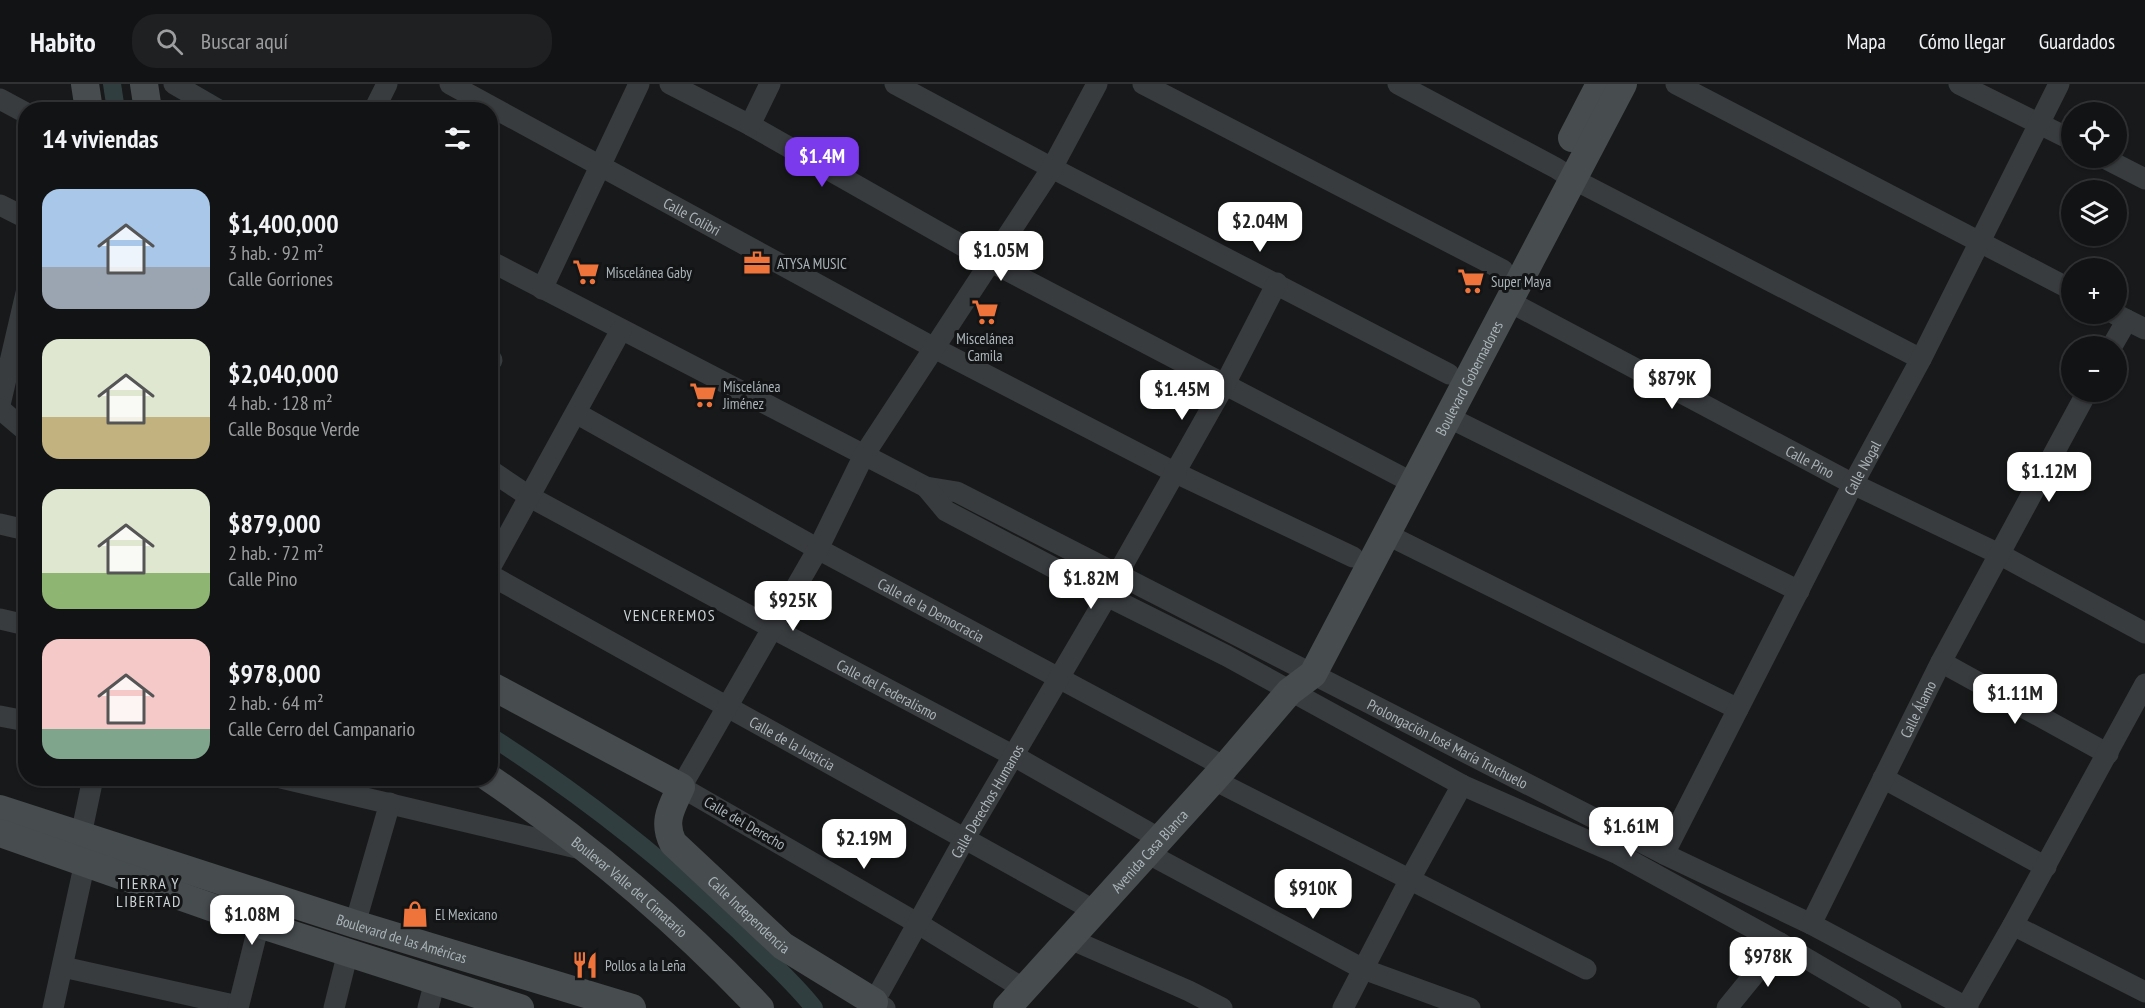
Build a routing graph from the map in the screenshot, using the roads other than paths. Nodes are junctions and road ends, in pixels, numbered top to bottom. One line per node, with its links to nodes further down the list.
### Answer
1 (85, 84): 19 (main road)
2 (144, 84): 20 (main road)
3 (174, 84): 21 (street)
4 (387, 84): 22 (street)
5 (450, 84): 23 (street, Calle Colibri)
6 (639, 84): 29 (street)
7 (670, 84): 27 (street)
8 (770, 84): 27 (street)
9 (895, 84): 30 (street)
10 (1097, 84): 30 (street)
11 (1143, 84): 39 (street)
12 (1398, 84): 32 (street)
13 (1600, 84): 32 (main road, Boulevard Gobernadores)
14 (1623, 84): 32 (main road, Boulevard Gobernadores)
15 (1676, 84): 36 (street)
16 (1959, 84): 26 (street)
17 (2059, 84): 26 (street, Calle Nogal)
18 (0, 99): 24 (street)
19 (88, 102)
20 (147, 102)
21 (205, 102)
22 (378, 102)
23 (483, 102)
24 (18, 109)
25 (498, 110): 29 (street, Calle Colibri)
26 (2039, 123): 28 (street); 36 (street, Calle Nogal)
27 (750, 125): 37 (street)
28 (2061, 134)
29 (600, 166): 42 (street); 48 (street, Calle Colibri)
30 (1052, 168): 37 (street); 40 (street)
31 (2124, 168): 33 (street)
32 (1565, 173): 39 (main road, Boulevard Gobernadores); 43 (main road, Boulevard Gobernadores); 49 (street)
33 (2145, 179)
34 (0, 205): 35 (street)
35 (18, 214)
36 (1979, 242): 41 (street); 49 (street, Calle Nogal)
37 (991, 262): 48 (street); 51 (street)
38 (498, 265): 42 (street, Prolongación José María Truchuelo)
39 (1503, 270): 50 (main road, Boulevard Gobernadores)
40 (1277, 283): 50 (street); 51 (street)
41 (2061, 284)
42 (542, 289): 46 (street, Prolongación José María Truchuelo)
43 (1509, 302): 56 (main road, Boulevard Gobernadores); 62 (street, Calle Pino)
44 (2129, 321): 47 (street)
45 (18, 329): 53 (street)
46 (621, 330): 55 (street); 58 (street, Prolongación José María Truchuelo)
47 (2119, 336)
48 (936, 349): 58 (street); 59 (street, Calle Colibri)
49 (1921, 359): 62 (street, Calle Nogal)
50 (1449, 374): 61 (main road, Boulevard Gobernadores)
51 (1225, 384): 59 (street); 61 (street)
52 (2082, 402): 70 (street, Calle Álamo)
53 (0, 408): 54 (street); 57 (street)
54 (18, 409)
55 (576, 413): 64 (street); 68 (street, Calle de la Democracia)
56 (1448, 417): 61 (main road, Boulevard Gobernadores); 74 (street)
57 (18, 424)
58 (864, 455): 63 (street, Prolongación José María Truchuelo); 68 (street)
59 (1176, 473): 71 (street, Calle Colibri); 72 (street)
60 (498, 475): 64 (street, Calle del Federalismo)
61 (1405, 479): 67 (main road, Boulevard Gobernadores); 71 (main road, Boulevard Gobernadores)
62 (1853, 484): 70 (street, Calle Pino); 74 (street, Calle Nogal)
63 (926, 487): 72 (street, Prolongación José María Truchuelo); 75 (street, Prolongación José María Truchuelo)
64 (530, 497): 69 (street); 78 (street, Calle del Federalismo)
65 (0, 524): 66 (street)
66 (18, 528)
67 (1386, 534): 81 (main road, Boulevard Gobernadores); 86 (street)
68 (818, 549): 78 (street); 82 (street, Calle de la Democracia)
69 (498, 554)
70 (1999, 554): 79 (street, Calle Pino); 80 (street, Calle Álamo)
71 (1353, 557): 81 (main road, Boulevard Gobernadores)
72 (1117, 575): 81 (street, Prolongación José María Truchuelo)
73 (498, 579): 85 (street, Calle de la Justicia)
74 (1799, 591): 86 (street, Calle Nogal)
75 (1107, 596): 81 (street, Prolongación José María Truchuelo); 82 (street, Calle Derechos Humanos)
76 (0, 619): 77 (street)
77 (18, 623)
78 (772, 628): 85 (street); 90 (street, Calle del Federalismo)
79 (2145, 633)
80 (1941, 662): 89 (street); 92 (street, Calle Álamo)
81 (1300, 677): 91 (main road, Avenida Casa Blanca); 94 (street); 104 (street, Prolongación José María Truchuelo)
82 (1058, 678): 90 (street, Calle Derechos Humanos); 91 (street, Calle de la Democracia)
83 (2145, 684): 89 (street)
84 (498, 689): 97 (main road, Calle del Derecho)
85 (727, 708): 97 (street); 101 (street, Calle de la Justicia)
86 (1738, 709): 104 (street, Calle Nogal)
87 (0, 716): 88 (street)
88 (18, 719)
89 (2108, 754): 106 (street)
90 (1014, 756): 101 (street, Calle Derechos Humanos); 102 (street, Calle del Federalismo)
91 (1220, 774): 102 (main road, Avenida Casa Blanca); 107 (street, Calle de la Democracia)
92 (1882, 778): 106 (street); 112 (street, Calle Álamo)
93 (498, 785): 103 (main road, Boulevar Valle del Cimatario)
94 (1462, 785): 107 (street); 115 (street)
95 (91, 786): 100 (street)
96 (316, 786): 98 (street)
97 (681, 786): 109 (street, Calle del Derecho); 125 (main road, Calle Independencia)
98 (390, 803): 103 (street); 111 (street)
99 (1, 829): 100 (main road, Boulevard de las Américas); 105 (main road, Boulevard de las Américas)
100 (81, 835): 111 (main road, Boulevard de las Américas)
101 (965, 838): 108 (street, Calle de la Justicia); 109 (street, Calle Derechos Humanos)
102 (1154, 846): 108 (main road, Avenida Casa Blanca); 118 (street, Calle del Federalismo)
103 (590, 851): 133 (main road, Boulevar Valle del Cimatario)
104 (1664, 854): 112 (street, Prolongación José María Truchuelo)
105 (86, 862): 110 (main road, Boulevard de las Américas); 117 (street)
106 (2046, 867): 113 (street)
107 (1410, 879): 118 (street); 119 (street, Calle de la Democracia)
108 (1095, 911): 114 (main road, Avenida Casa Blanca)
109 (917, 923): 122 (street, Calle del Derecho); 125 (street, Calle Derechos Humanos)
110 (259, 924): 116 (main road, Boulevard de las Américas); 126 (street)
111 (355, 924): 132 (main road, Boulevard de las Américas)
112 (1811, 924): 127 (street, Prolongación José María Truchuelo)
113 (2013, 926): 121 (street); 127 (street)
114 (1070, 939): 122 (main road, Avenida Casa Blanca); 123 (street)
115 (1780, 943): 124 (street); 137 (street)
116 (348, 952): 120 (main road, Boulevard de las Américas); 129 (street)
117 (63, 967): 126 (street); 128 (street)
118 (1363, 969): 135 (street); 136 (street, Calle del Federalismo)
119 (1586, 969)
120 (435, 981): 130 (street); 131 (main road, Boulevard de las Américas)
121 (2145, 992)
122 (1016, 999)
123 (1184, 1000): 134 (street)
124 (1859, 1000): 138 (street)
125 (877, 1006)
126 (238, 1007)
127 (1967, 1007)
128 (53, 1008)
129 (334, 1008)
130 (428, 1008)
131 (520, 1008)
132 (632, 1008)
133 (760, 1008)
134 (1222, 1008)
135 (1343, 1008)
136 (1470, 1008)
137 (1727, 1008)
138 (1891, 1008)

